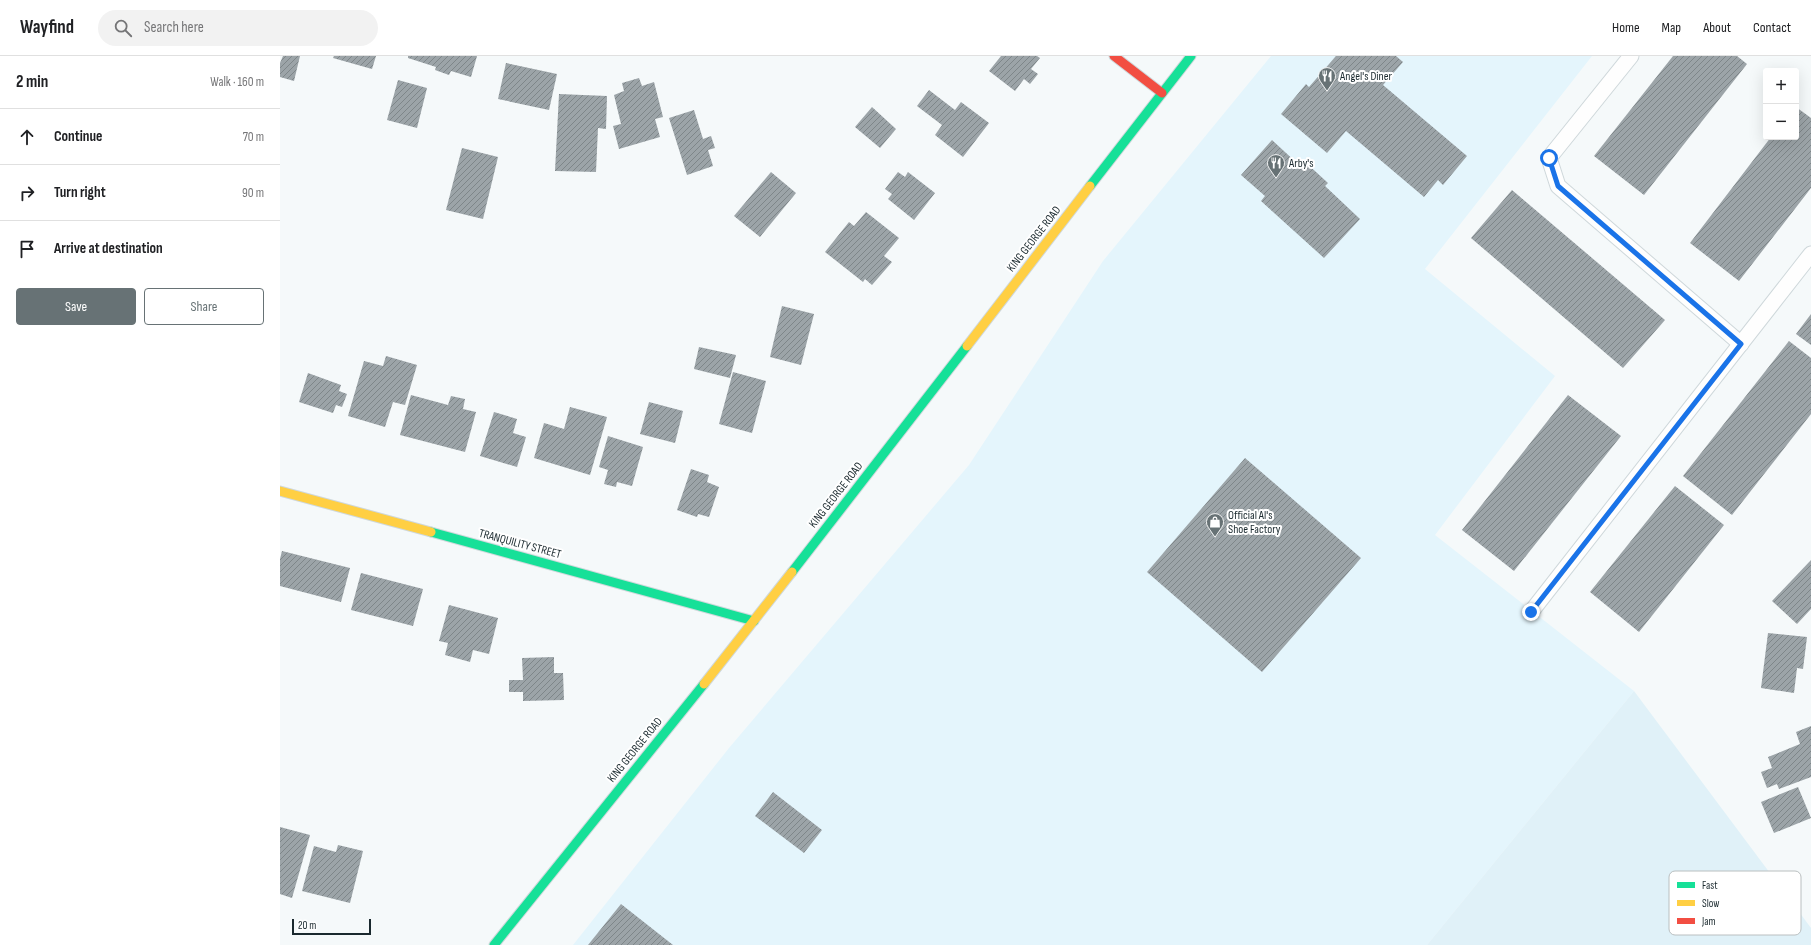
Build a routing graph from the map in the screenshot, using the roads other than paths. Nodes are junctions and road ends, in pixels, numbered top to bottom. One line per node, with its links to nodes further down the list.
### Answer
1 (1114, 56): 4 (main road)
2 (1191, 56): 4 (main road, KING GEORGE ROAD)
3 (1632, 56): 6 (lane)
4 (1162, 93): 9 (main road, KING GEORGE ROAD)
5 (1811, 254): 6 (lane)
6 (1741, 344): 8 (lane)
7 (280, 491): 9 (main road, TRANQUILITY STREET)
8 (1531, 612)
9 (754, 621): 10 (main road, KING GEORGE ROAD)
10 (494, 945)

